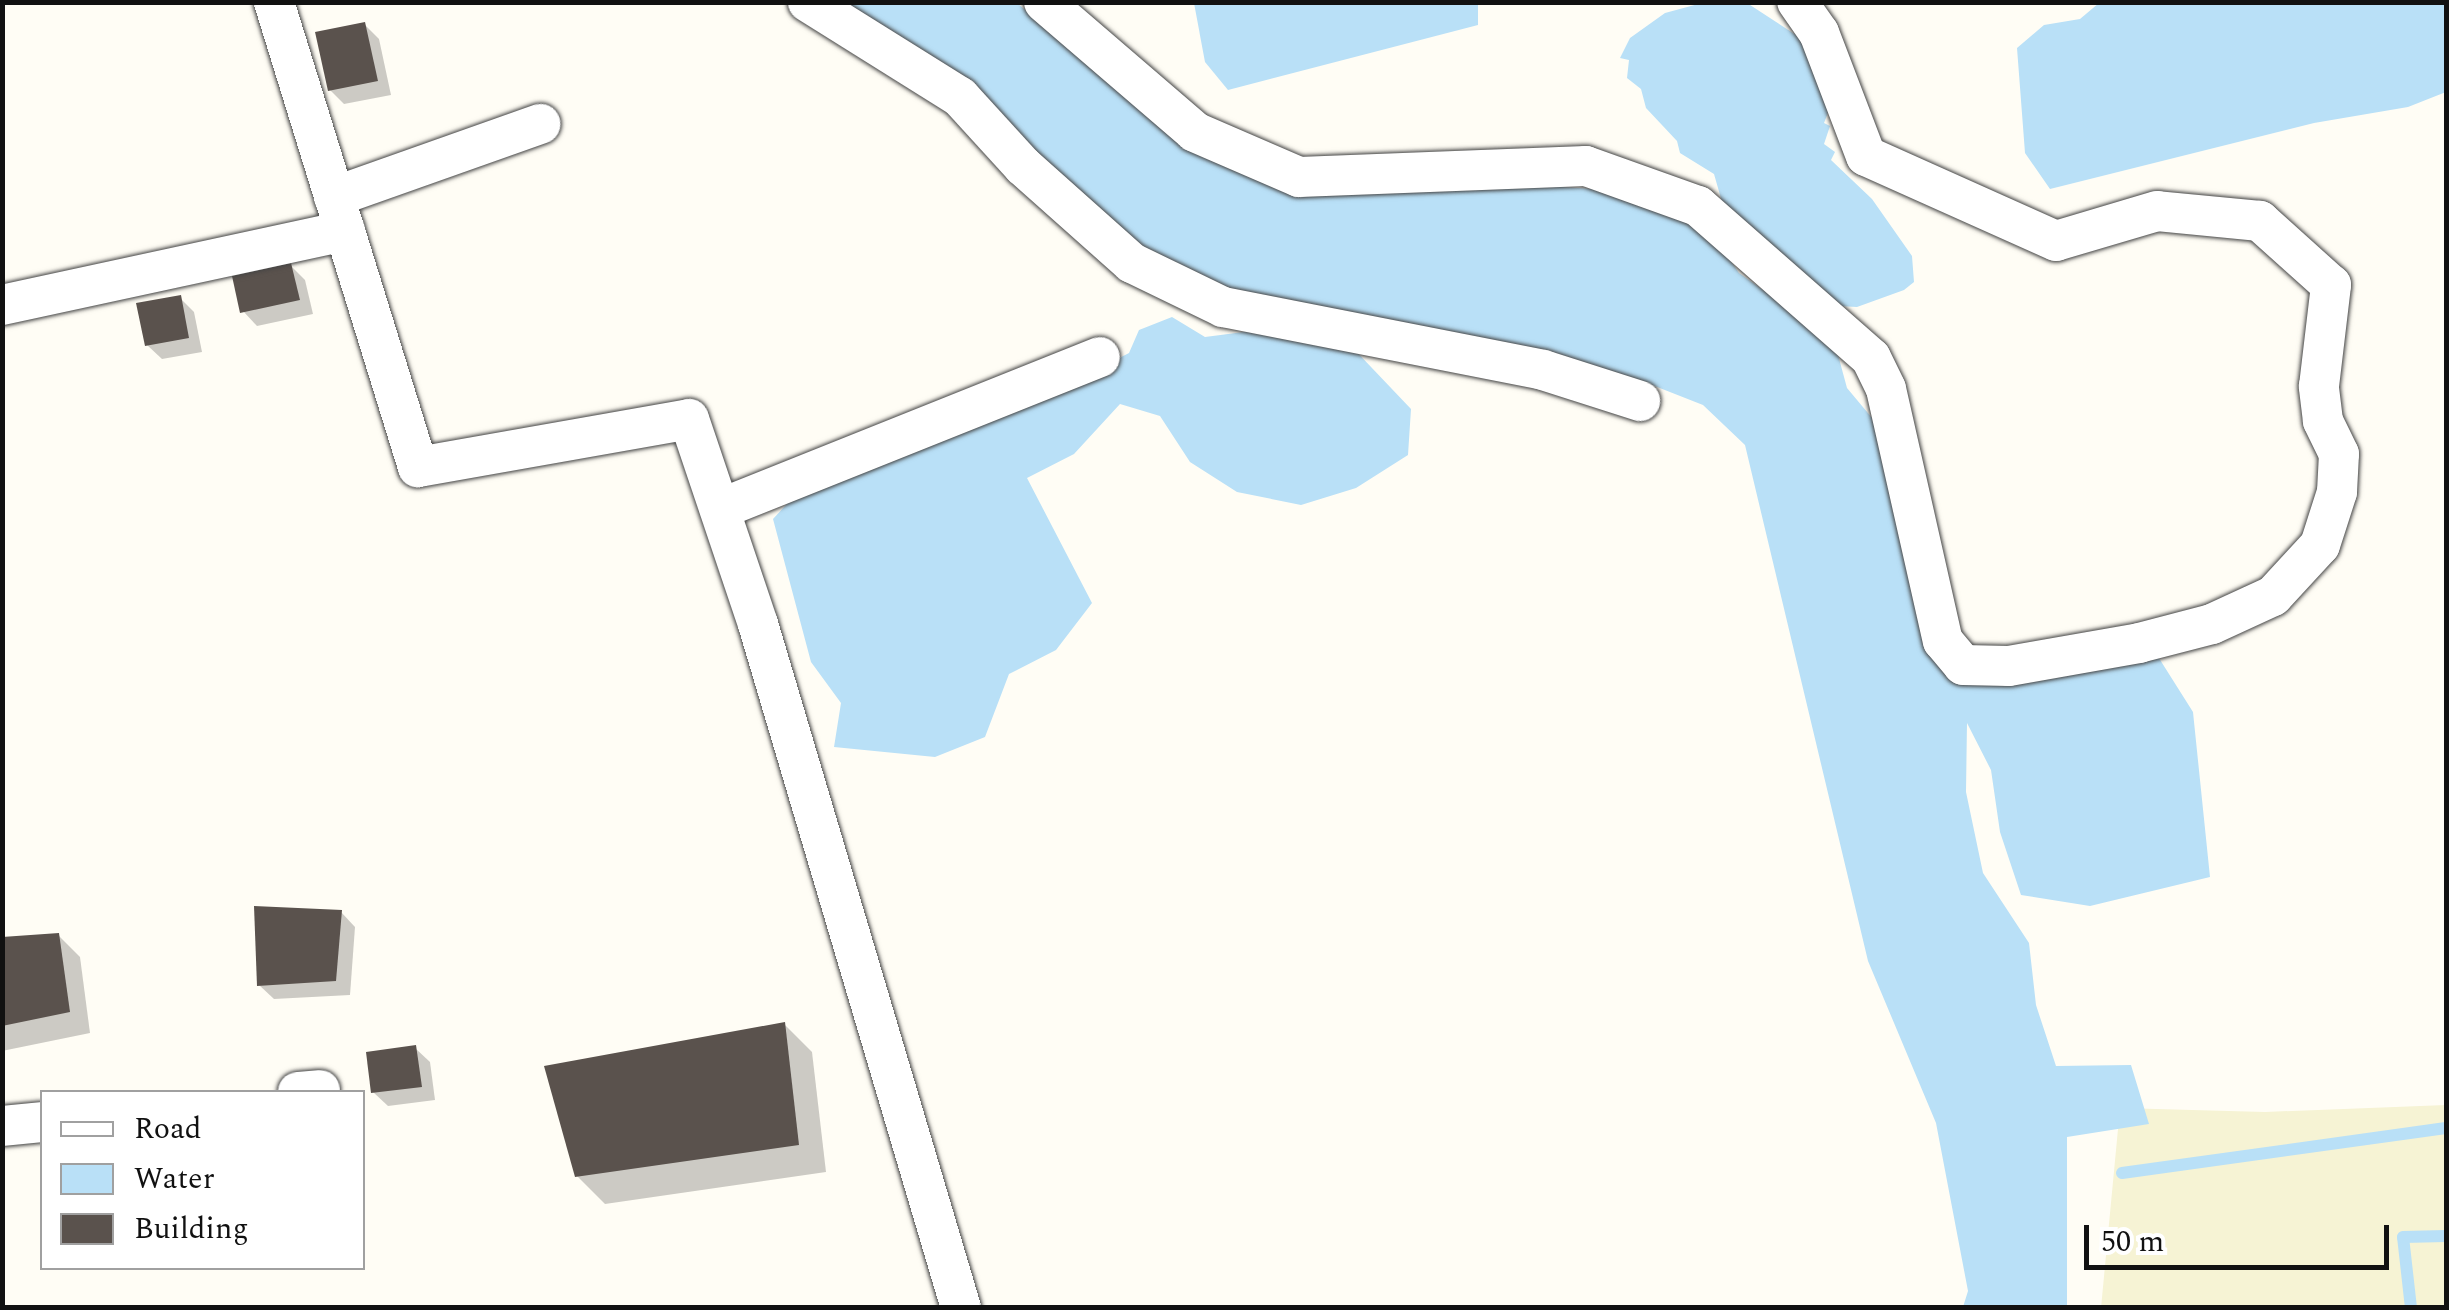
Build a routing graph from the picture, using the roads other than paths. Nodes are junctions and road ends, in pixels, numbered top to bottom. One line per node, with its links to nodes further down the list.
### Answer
1 (274, 2): 6 (street)
2 (808, 2): 9 (street)
3 (1044, 2): 4 (street)
4 (1796, 2)
5 (540, 124): 6 (street)
6 (340, 214): 7 (street); 10 (street)
7 (2, 305)
8 (1100, 356): 10 (street)
9 (1640, 400)
10 (720, 509): 13 (street)
11 (40, 1122): 12 (street)
12 (2, 1126)
13 (961, 1308)

